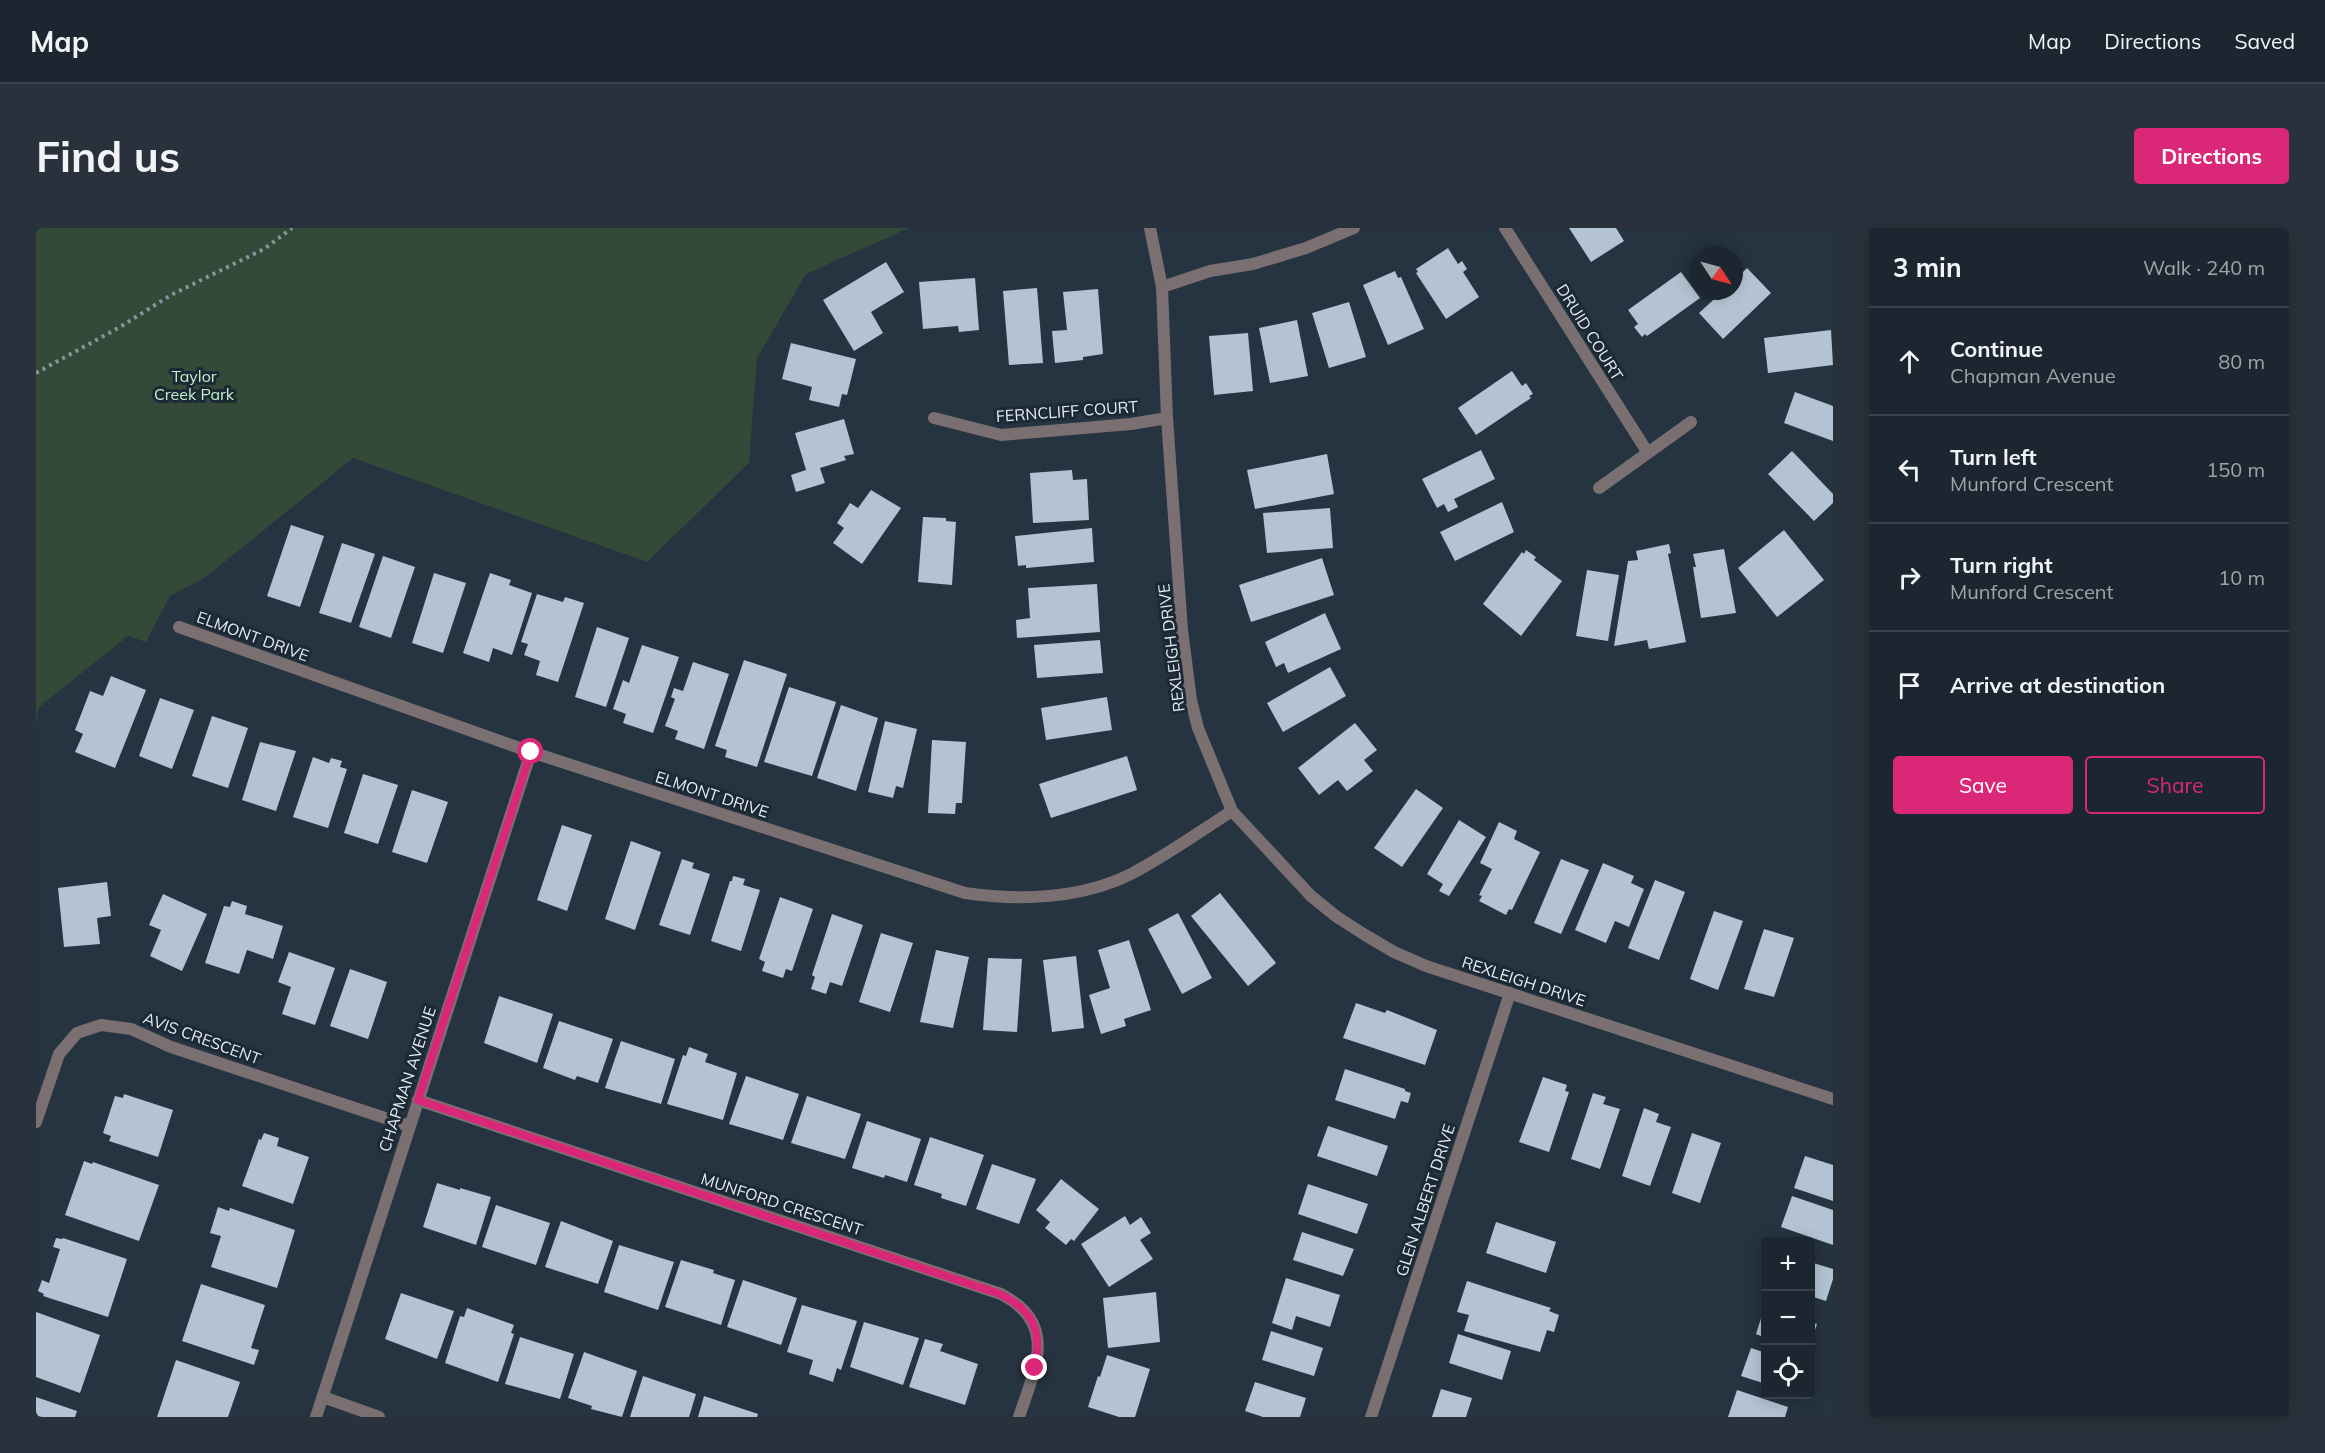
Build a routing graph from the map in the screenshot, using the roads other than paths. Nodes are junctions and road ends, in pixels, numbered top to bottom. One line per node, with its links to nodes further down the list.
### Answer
1 (1150, 228): 4 (street, REXLEIGH DRIVE)
2 (1354, 228): 4 (street)
3 (1505, 228): 8 (street, DRUID COURT)
4 (1162, 287): 6 (street, REXLEIGH DRIVE)
5 (934, 418): 6 (street, FERNCLIFF COURT)
6 (1167, 418): 12 (street, REXLEIGH DRIVE)
7 (1691, 422): 8 (street)
8 (1648, 453): 9 (street)
9 (1599, 488)
10 (179, 627): 11 (street, ELMONT DRIVE)
11 (531, 752): 12 (street, ELMONT DRIVE); 15 (street, CHAPMAN AVENUE)
12 (1233, 812): 13 (street, REXLEIGH DRIVE)
13 (1510, 993): 14 (street, REXLEIGH DRIVE); 22 (street, GLEN ALBERT DRIVE)
14 (1833, 1099)
15 (418, 1100): 17 (street, CHAPMAN AVENUE); 21 (street, MUNFORD CRESCENT)
16 (36, 1122): 17 (street, AVIS CRESCENT)
17 (409, 1126): 18 (street, CHAPMAN AVENUE)
18 (322, 1397): 19 (street, CHAPMAN AVENUE); 20 (street)
19 (316, 1417)
20 (379, 1417)
21 (1018, 1417)
22 (1371, 1417)

